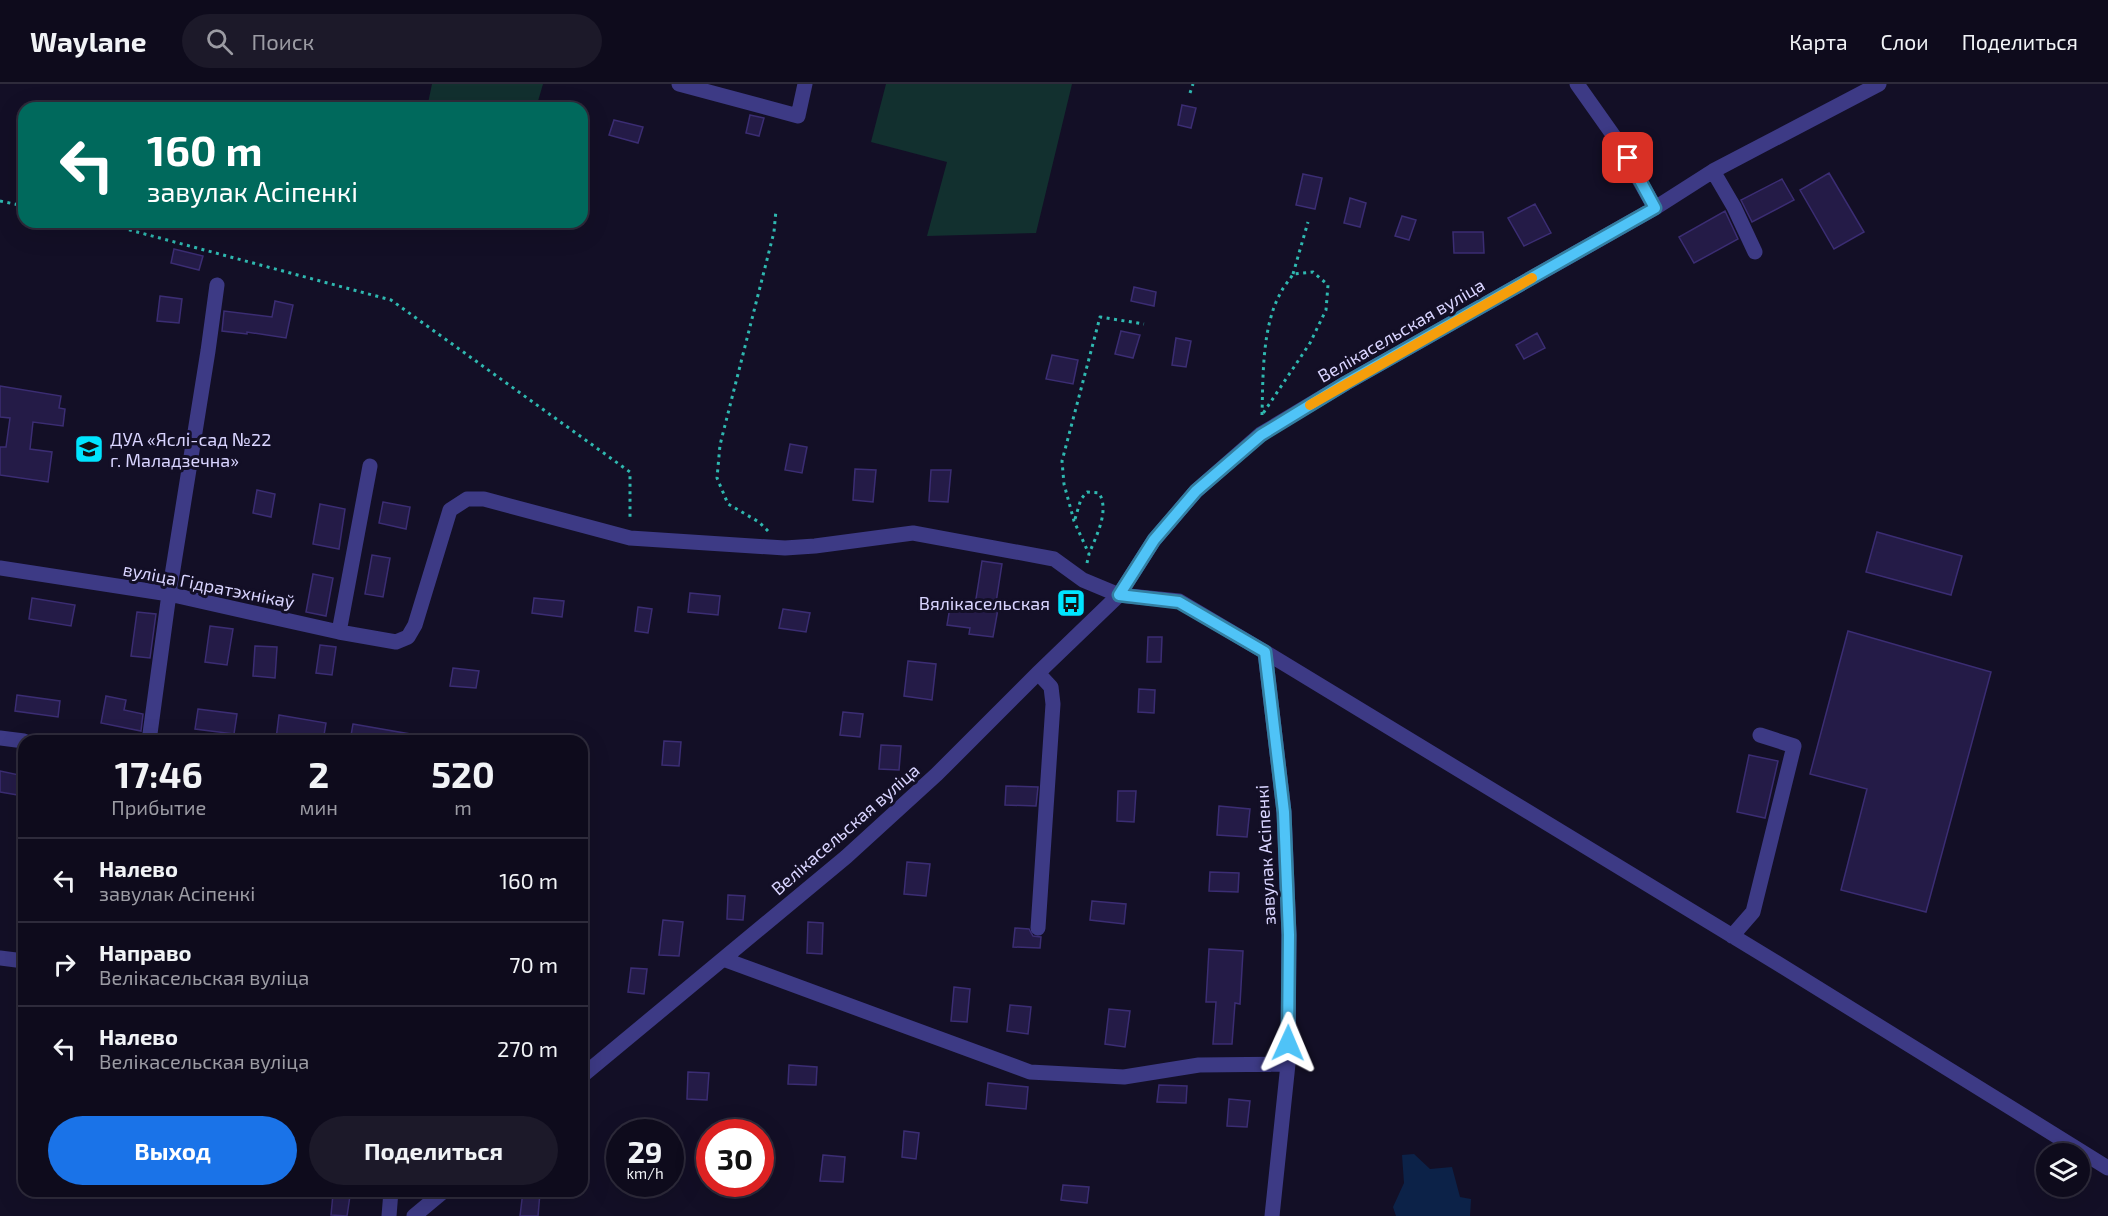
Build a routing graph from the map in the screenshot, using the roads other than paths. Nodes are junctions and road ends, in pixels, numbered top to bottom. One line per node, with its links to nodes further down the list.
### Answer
1 (679, 84): 2 (street)
2 (805, 84)
3 (1577, 84): 6 (street)
4 (1880, 84): 5 (street, Велікасельская вуліца)
5 (1713, 171): 6 (street, Велікасельская вуліца); 7 (street)
6 (1655, 208): 12 (street, Велікасельская вуліца)
7 (1755, 252)
8 (217, 285): 11 (street)
9 (370, 466): 13 (street)
10 (0, 568): 11 (street, вуліца Гідратэхнікаў)
11 (169, 594): 13 (street, вуліца Гідратэхнікаў); 16 (street)
12 (1119, 595): 13 (street, вуліца Гідратэхнікаў); 14 (street); 15 (street, Велікасельская вуліца)
13 (339, 632)
14 (1265, 652): 21 (street); 25 (street, завулак Асіпенкі)
15 (1038, 673): 20 (street); 23 (street, Велікасельская вуліца)
16 (150, 735)
17 (1760, 735): 21 (street)
18 (0, 738): 19 (street)
19 (18, 740)
20 (1038, 928)
21 (1732, 936): 27 (street)
22 (0, 958): 24 (street)
23 (723, 958): 25 (street); 26 (street, Велікасельская вуліца)
24 (18, 960)
25 (1288, 1065): 32 (street, завулак Асіпенкі)
26 (588, 1071)
27 (2108, 1168)
28 (391, 1197): 30 (street)
29 (437, 1197): 31 (street)
30 (389, 1216)
31 (414, 1216)
32 (1272, 1216)

